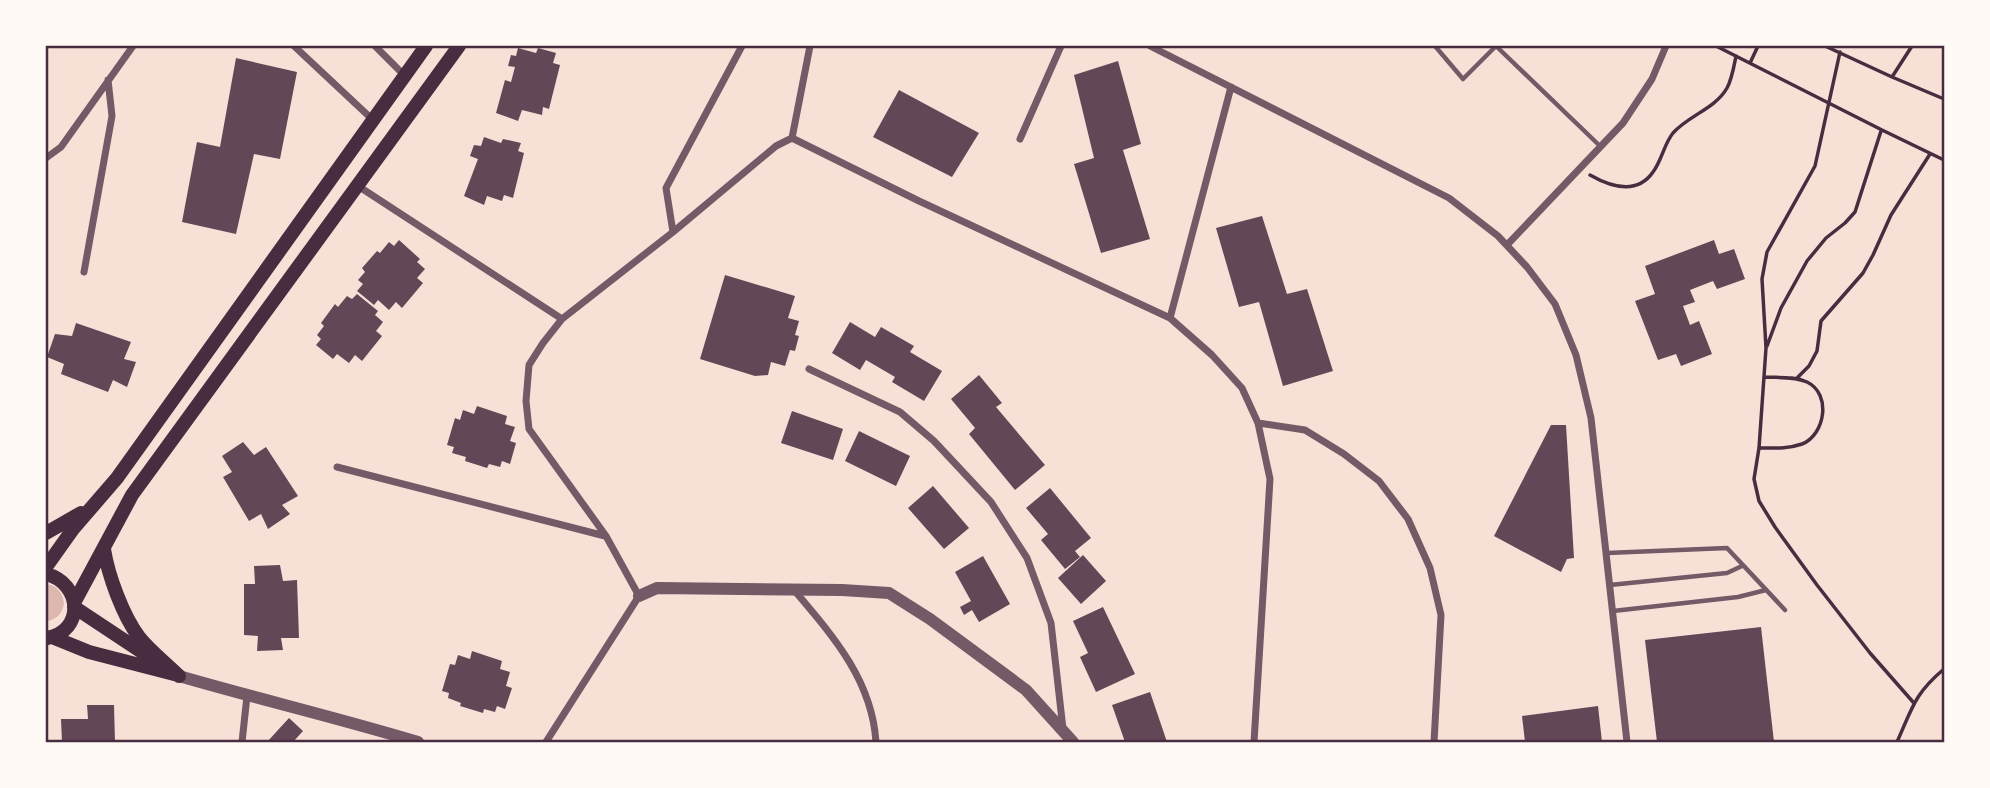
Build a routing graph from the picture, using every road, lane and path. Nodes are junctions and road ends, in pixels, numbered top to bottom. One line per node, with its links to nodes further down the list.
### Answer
1 (133, 46): 21 (street)
2 (294, 46): 25 (street)
3 (375, 46): 19 (street)
4 (426, 46): 19 (main road)
5 (459, 46): 34 (main road)
6 (742, 46): 35 (street)
7 (810, 46): 27 (street)
8 (1061, 46): 28 (street)
9 (1150, 46): 22 (street)
10 (1435, 46): 29 (lane)
11 (1666, 46): 29 (street)
12 (1716, 46): 17 (path)
13 (1758, 46): 18 (path)
14 (1825, 46): 16 (path)
15 (1912, 46): 20 (path)
16 (1840, 52): 20 (path); 24 (path)
17 (1736, 57): 18 (path); 33 (path)
18 (1750, 63): 24 (path)
19 (405, 76): 25 (main road)
20 (1892, 77): 23 (path)
21 (108, 80): 31 (street); 37 (street)
22 (1231, 87): 36 (street); 38 (street)
23 (1944, 99)
24 (1829, 102): 26 (path); 40 (path)
25 (373, 120): 47 (main road)
26 (1882, 130): 30 (path); 40 (path)
27 (792, 138): 35 (street); 38 (street)
28 (1020, 139)
29 (1600, 147): 33 (street)
30 (1930, 154): 32 (path); 43 (path)
31 (46, 158)
32 (1944, 160)
33 (1580, 169): 36 (street)
34 (358, 186): 39 (street); 50 (main road)
35 (673, 232): 39 (street)
36 (1507, 245): 51 (street)
37 (84, 272)
38 (1170, 318): 44 (street)
39 (562, 319): 49 (street)
40 (1766, 348): 42 (path)
41 (809, 369): 67 (street)
42 (1764, 377): 43 (path); 45 (path)
43 (1796, 379): 45 (path)
44 (1258, 423): 73 (street); 74 (street)
45 (1759, 448): 66 (path)
46 (337, 467): 49 (street)
47 (91, 507): 48 (main road); 53 (main road)
48 (46, 533)
49 (606, 536): 58 (street)
50 (104, 549): 59 (main road); 64 (main road)
51 (1606, 553): 52 (lane); 55 (street)
52 (1742, 566): 55 (lane); 57 (lane)
53 (46, 567)
54 (46, 575): 59 (main road)
55 (1610, 585): 61 (street)
56 (794, 589): 58 (street); 67 (street); 71 (street)
57 (1766, 590): 60 (lane); 61 (lane)
58 (639, 596): 70 (street)
59 (74, 605): 62 (main road); 64 (main road)
60 (1785, 610)
61 (1613, 611): 75 (street)
62 (48, 640): 64 (main road)
63 (1944, 669): 66 (path)
64 (179, 676): 65 (street)
65 (247, 696): 68 (street); 69 (street)
66 (1913, 702): 76 (path)
67 (1063, 729): 72 (street)
68 (242, 743)
69 (418, 743)
70 (546, 743)
71 (876, 743)
72 (1073, 743)
73 (1254, 743)
74 (1434, 743)
75 (1627, 743)
76 (1897, 743)

